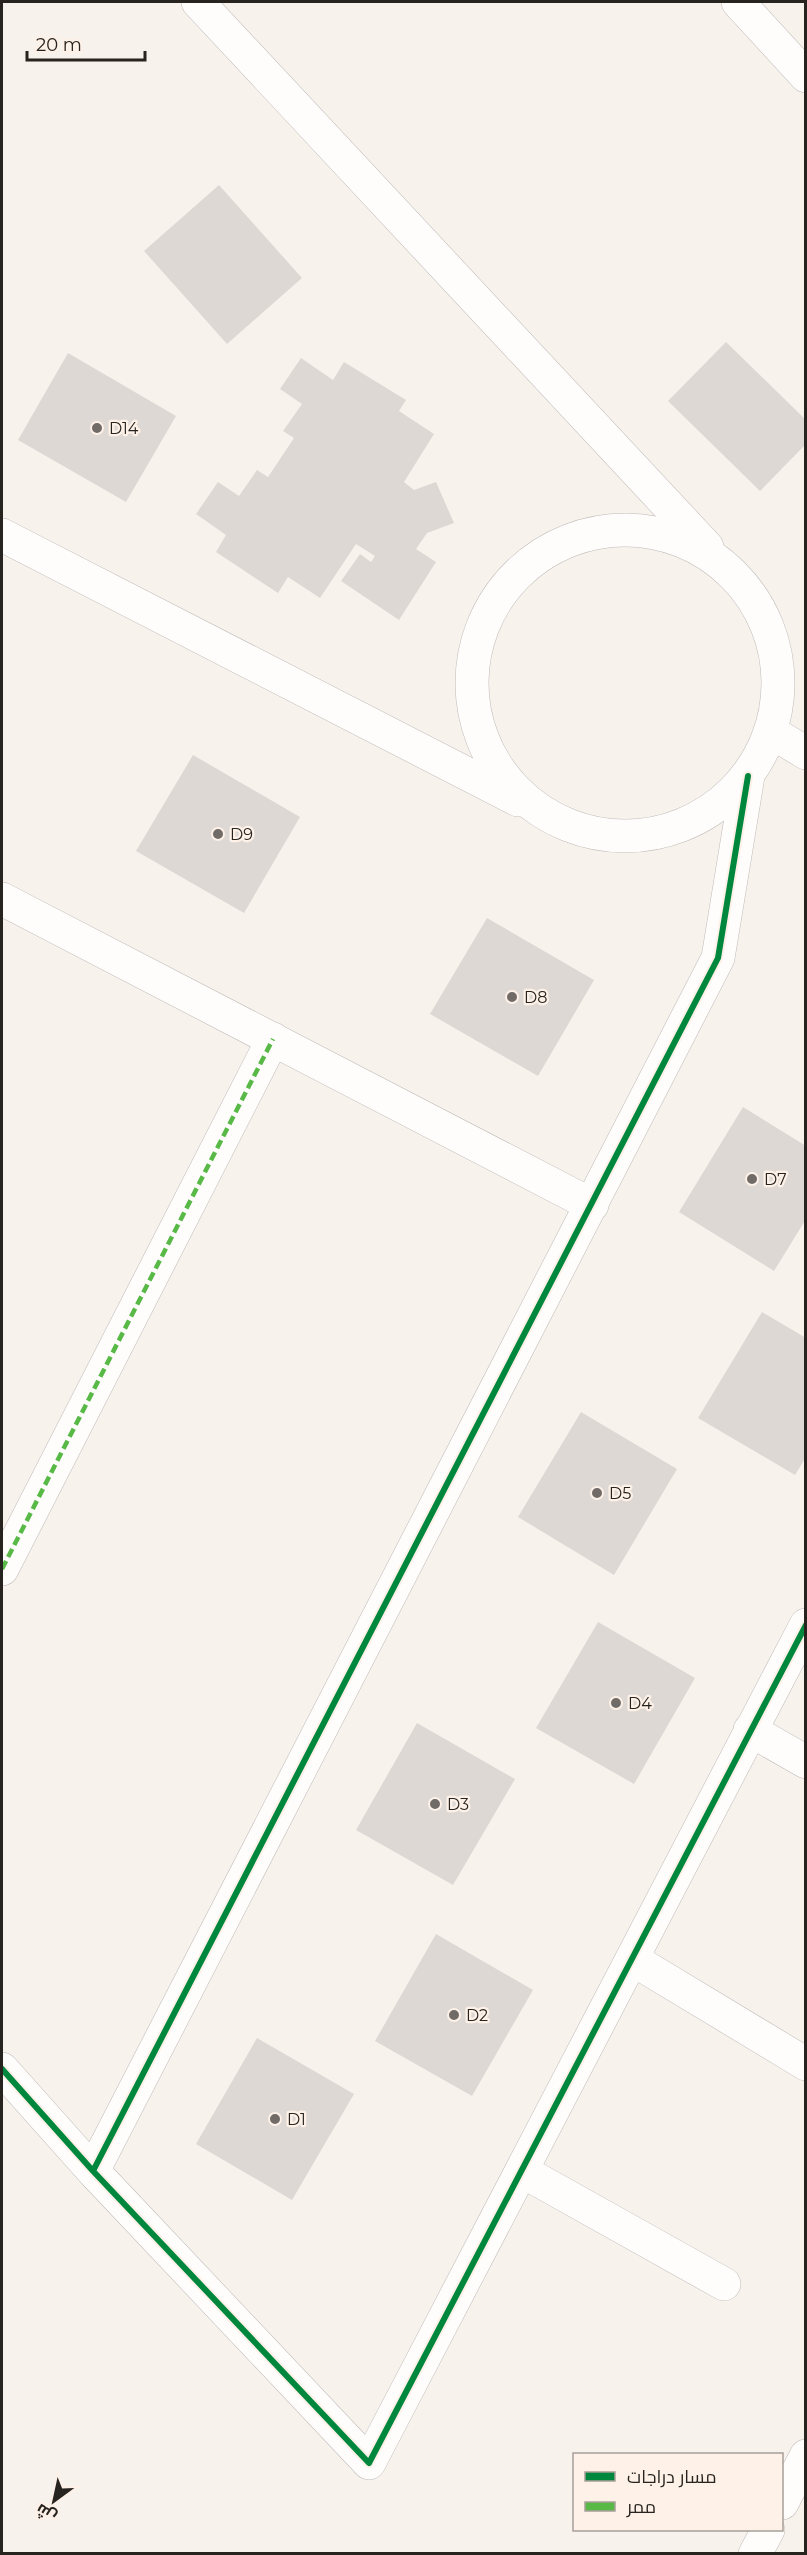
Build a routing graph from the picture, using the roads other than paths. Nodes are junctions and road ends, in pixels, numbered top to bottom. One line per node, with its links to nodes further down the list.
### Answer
1 (198, 2): 5 (street)
2 (738, 2): 3 (street)
3 (806, 76)
4 (2, 535): 9 (street)
5 (749, 593): 6 (street); 9 (street)
6 (771, 732): 7 (street); 8 (street)
7 (806, 753)
8 (748, 776): 9 (street); 12 (street)
9 (566, 825)
10 (2, 899): 11 (street)
11 (273, 1040): 12 (street); 13 (street)
12 (592, 1205): 20 (street)
13 (2, 1569)
14 (806, 1625): 15 (street)
15 (750, 1730): 16 (street); 17 (street)
16 (806, 1762)
17 (632, 1959): 18 (street); 21 (street)
18 (806, 2064)
19 (2, 2069): 20 (street)
20 (93, 2171): 21 (street)
21 (522, 2171): 22 (street)
22 (724, 2284)
23 (806, 2457): 24 (street)
24 (783, 2501)
25 (767, 2531): 26 (street)
26 (755, 2553)

